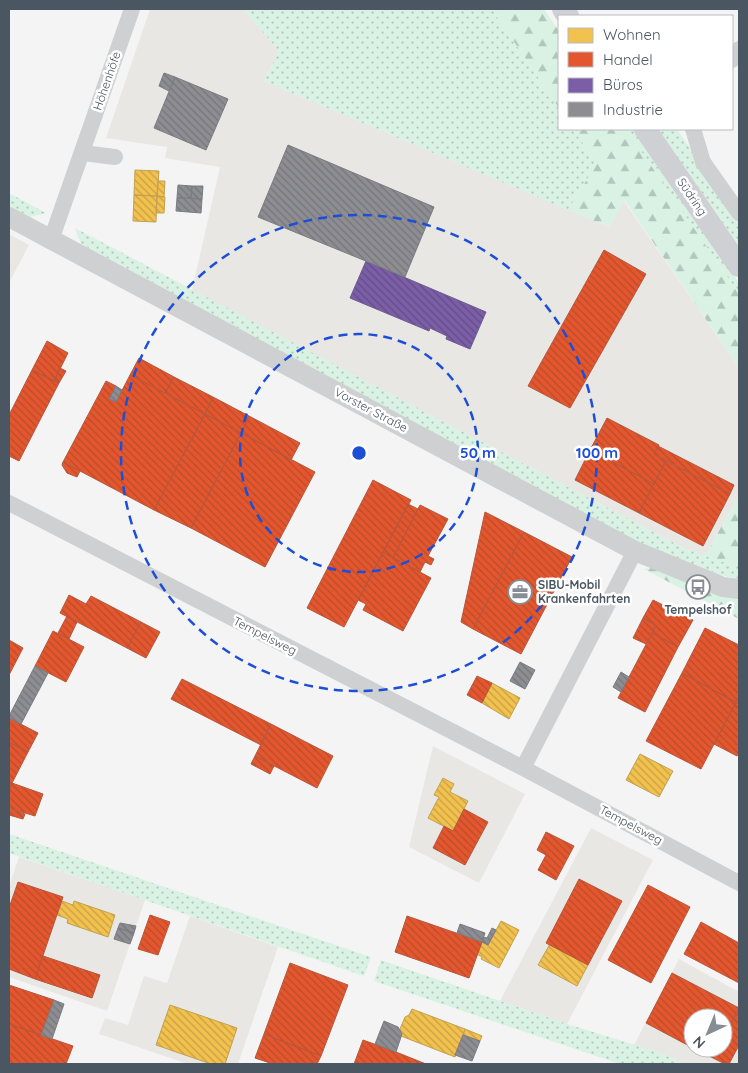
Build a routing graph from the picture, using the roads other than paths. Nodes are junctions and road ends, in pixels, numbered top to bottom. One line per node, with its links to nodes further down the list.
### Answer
1 (132, 9): 4 (street, Höhenhöfe)
2 (646, 130): 9 (main road, Südring)
3 (693, 130): 6 (street)
4 (83, 153): 5 (street); 8 (street, Höhenhöfe)
5 (115, 157)
6 (739, 213)
7 (9, 217): 8 (street, Vorster Straße)
8 (52, 240): 11 (street, Vorster Straße)
9 (739, 266)
10 (9, 503): 13 (street, Tempelsweg)
11 (634, 551): 12 (street, Vorster Straße); 13 (street)
12 (739, 589)
13 (523, 768): 14 (street, Tempelsweg)
14 (739, 883)

